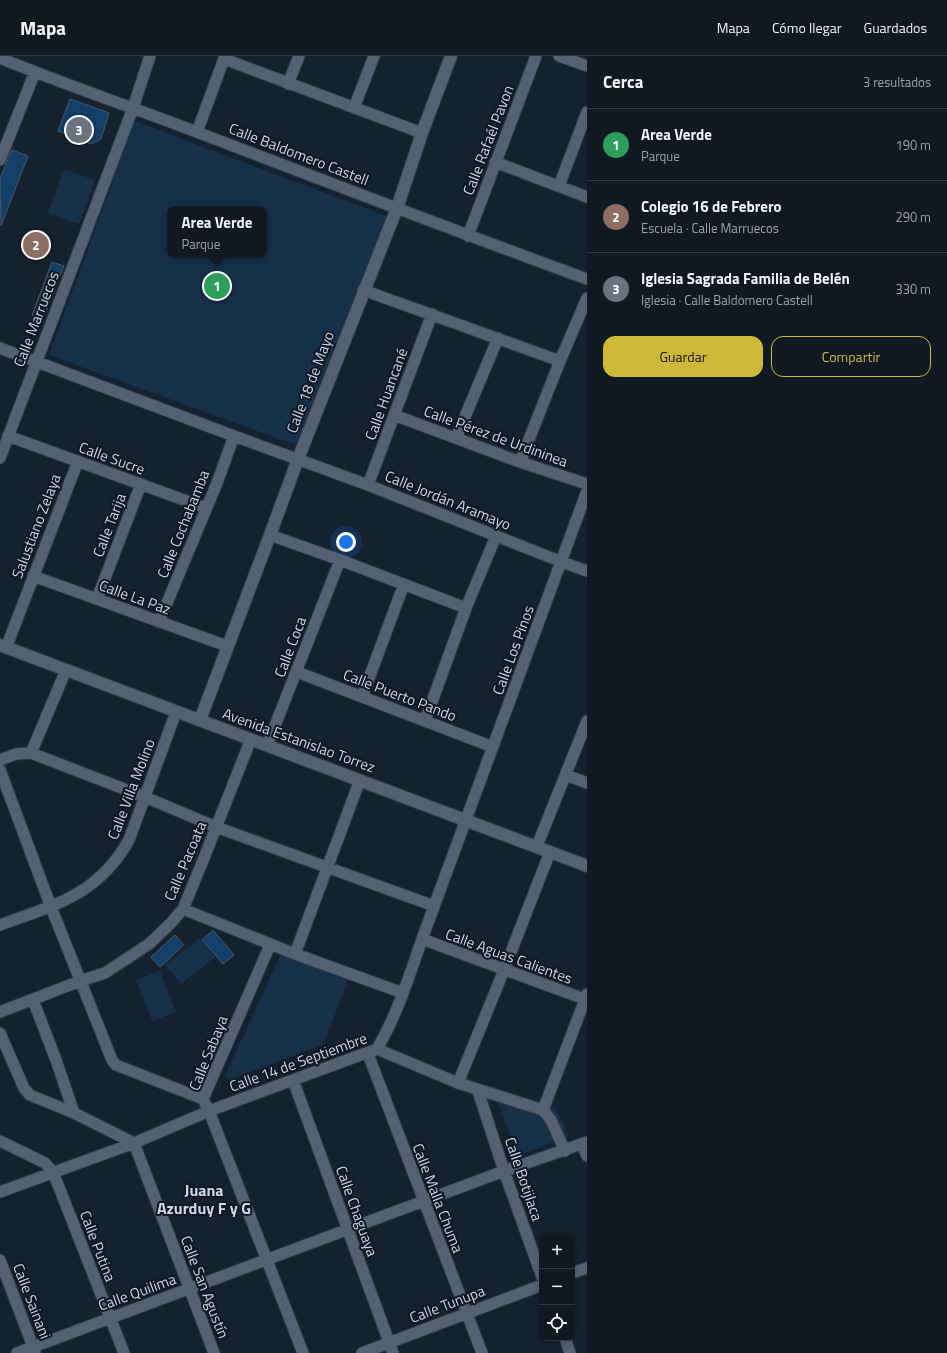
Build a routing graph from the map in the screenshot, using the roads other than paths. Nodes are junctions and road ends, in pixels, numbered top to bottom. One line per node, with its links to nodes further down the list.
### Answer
1 (150, 56): 12 (street, Calle Marruecos)
2 (299, 56): 11 (street)
3 (374, 56): 13 (street)
4 (451, 56): 16 (street, Calle 18 de Mayo)
5 (536, 56): 18 (street, Calle Rafaél Pavon)
6 (559, 56): 9 (street)
7 (224, 57): 11 (street); 15 (street)
8 (0, 58): 10 (street, Calle Baldomero Castell)
9 (587, 66)
10 (35, 72): 12 (street, Calle Baldomero Castell); 17 (street)
11 (288, 84): 13 (street)
12 (133, 108): 15 (street, Calle Baldomero Castell); 30 (street, Calle Marruecos)
13 (354, 108): 16 (street)
14 (587, 112): 19 (street)
15 (197, 132): 21 (street, Calle Baldomero Castell)
16 (422, 134): 21 (street, Calle 18 de Mayo)
17 (0, 160)
18 (495, 162): 19 (street); 22 (street, Calle Rafaél Pavon)
19 (559, 186): 20 (street)
20 (587, 197)
21 (397, 208): 22 (street, Calle Baldomero Castell); 24 (street, Calle 18 de Mayo)
22 (468, 236): 23 (street, Calle Baldomero Castell)
23 (587, 279)
24 (363, 290): 26 (street); 36 (street, Calle 18 de Mayo)
25 (587, 298): 29 (street)
26 (432, 314): 27 (street); 31 (street, Calle Huancané)
27 (498, 338): 29 (street); 34 (street)
28 (0, 348): 30 (street, Calle Jordán Aramayo)
29 (560, 361): 38 (street)
30 (35, 362): 32 (street, Calle Marruecos); 33 (street, Calle Jordán Aramayo)
31 (394, 415): 34 (street, Calle Pérez de Urdininea); 41 (street, Calle Huancané)
32 (8, 436): 35 (street, Calle Marruecos); 37 (street, Calle Sucre)
33 (234, 436): 36 (street, Calle Jordán Aramayo); 43 (street, Calle Cochabamba)
34 (456, 438): 38 (street, Calle Pérez de Urdininea)
35 (0, 458)
36 (298, 458): 41 (street, Calle Jordán Aramayo); 44 (street, Calle 18 de Mayo)
37 (78, 461): 39 (street, Calle Sucre); 49 (street, Salustiano Zelaya)
38 (520, 462): 40 (street, Calle Pérez de Urdininea)
39 (141, 484): 43 (street, Calle Sucre); 51 (street, Calle Tarija)
40 (587, 484)
41 (368, 485): 45 (street, Calle Jordán Aramayo)
42 (587, 491): 47 (street, Calle Los Pinos)
43 (206, 508): 53 (street, Calle Cochabamba)
44 (270, 534): 46 (street); 55 (street, Calle 18 de Mayo)
45 (496, 536): 47 (street, Calle Jordán Aramayo); 52 (street)
46 (340, 560): 50 (street); 57 (street, Calle Coca)
47 (562, 562): 48 (street, Calle Jordán Aramayo); 65 (street, Calle Los Pinos)
48 (587, 571)
49 (33, 576): 51 (street, Calle La Paz); 54 (street, Salustiano Zelaya)
50 (404, 584): 52 (street); 58 (street)
51 (97, 599): 53 (street, Calle La Paz)
52 (466, 608): 61 (street)
53 (159, 622): 55 (street, Calle La Paz)
54 (3, 646): 56 (street, Avenida Estanislao Torrez)
55 (228, 646): 60 (street, Calle 18 de Mayo)
56 (66, 670): 59 (street, Avenida Estanislao Torrez); 66 (street)
57 (297, 672): 58 (street, Calle Puerto Pando); 64 (street, Calle Coca)
58 (362, 697): 61 (street, Calle Puerto Pando)
59 (176, 712): 60 (street, Avenida Estanislao Torrez); 72 (street, Calle Villa Molino)
60 (200, 720): 63 (street, Avenida Estanislao Torrez)
61 (424, 721): 65 (street, Calle Puerto Pando)
62 (587, 722): 69 (street)
63 (251, 739): 64 (street, Avenida Estanislao Torrez); 74 (street, Calle Pacoata)
64 (267, 746): 70 (street, Avenida Estanislao Torrez)
65 (493, 747): 73 (street, Calle Los Pinos)
66 (31, 753): 67 (street); 72 (street)
67 (0, 760)
68 (0, 770): 80 (street)
69 (566, 775): 71 (street); 75 (street)
70 (360, 780): 73 (street, Avenida Estanislao Torrez); 77 (street)
71 (587, 783)
72 (145, 797): 74 (street); 80 (street, Calle Villa Molino)
73 (466, 820): 75 (street, Avenida Estanislao Torrez); 79 (street, Calle 14 de Septiembre)
74 (216, 827): 77 (street); 81 (street, Calle Pacoata)
75 (537, 846): 76 (street, Avenida Estanislao Torrez)
76 (550, 852): 78 (street, Avenida Estanislao Torrez); 86 (street)
77 (328, 866): 79 (street); 85 (street)
78 (587, 866)
79 (434, 906): 83 (street, Calle 14 de Septiembre)
80 (51, 907): 82 (street, Calle Villa Molino); 87 (street)
81 (183, 909): 84 (street); 87 (street, Calle Pacoata)
82 (0, 925)
83 (422, 939): 86 (street, Calle Aguas Calientes); 88 (street, Calle 14 de Septiembre)
84 (270, 945): 85 (street); 97 (street, Calle Sabaya)
85 (294, 954): 88 (street)
86 (504, 970): 89 (street, Calle Aguas Calientes); 95 (street)
87 (80, 981): 90 (street, Calle Pacoata); 97 (street)
88 (403, 993): 93 (street, Calle 14 de Septiembre)
89 (586, 998): 98 (street)
90 (32, 1000): 91 (street, Calle Pacoata); 100 (street)
91 (0, 1012)
92 (0, 1033): 100 (street)
93 (372, 1052): 94 (street, Calle 14 de Septiembre); 95 (street); 109 (street, Calle Malla Chuma)
94 (293, 1080): 99 (street, Calle 14 de Septiembre); 110 (street, Calle Chaguaya)
95 (458, 1083): 96 (street)
96 (478, 1091): 98 (street); 106 (street, Calle Botijlaca)
97 (203, 1099): 99 (street, Calle Sabaya)
98 (543, 1110): 104 (street)
99 (209, 1111): 102 (street, Calle 14 de Septiembre); 112 (street, Calle Sabaya)
100 (74, 1112): 102 (street)
101 (0, 1141): 107 (street)
102 (134, 1143): 107 (street, Calle 14 de Septiembre); 117 (street, Calle San Agustín)
103 (585, 1143): 104 (street, Calle Quilima); 105 (street)
104 (565, 1151): 106 (street, Calle Quilima)
105 (587, 1156)
106 (504, 1171): 109 (street, Calle Quilima); 114 (street, Calle Botijlaca)
107 (53, 1172): 108 (street, Calle 14 de Septiembre); 119 (street, Calle Putina)
108 (0, 1192)
109 (423, 1201): 110 (street, Calle Quilima); 118 (street, Calle Malla Chuma)
110 (348, 1230): 112 (street, Calle Quilima); 121 (street, Calle Chaguaya)
111 (0, 1260): 122 (street, Calle Sainani)
112 (268, 1260): 117 (street, Calle Quilima); 126 (street, Calle Sabaya)
113 (587, 1268): 115 (street)
114 (539, 1269)
115 (575, 1272)
116 (539, 1285): 118 (street, Calle Tunupa)
117 (190, 1289): 119 (street, Calle Quilima); 125 (street, Calle San Agustín)
118 (466, 1313): 121 (street, Calle Tunupa); 129 (street, Calle Malla Chuma)
119 (110, 1318): 122 (street, Calle Quilima); 124 (street, Calle Putina)
120 (566, 1341): 130 (street)
121 (389, 1342): 127 (street, Calle Tunupa); 128 (street, Calle Chaguaya)
122 (34, 1350): 123 (street, Calle Quilima)
123 (17, 1353)
124 (124, 1353)
125 (214, 1353)
126 (303, 1353)
127 (362, 1353)
128 (393, 1353)
129 (482, 1353)
130 (570, 1353)

